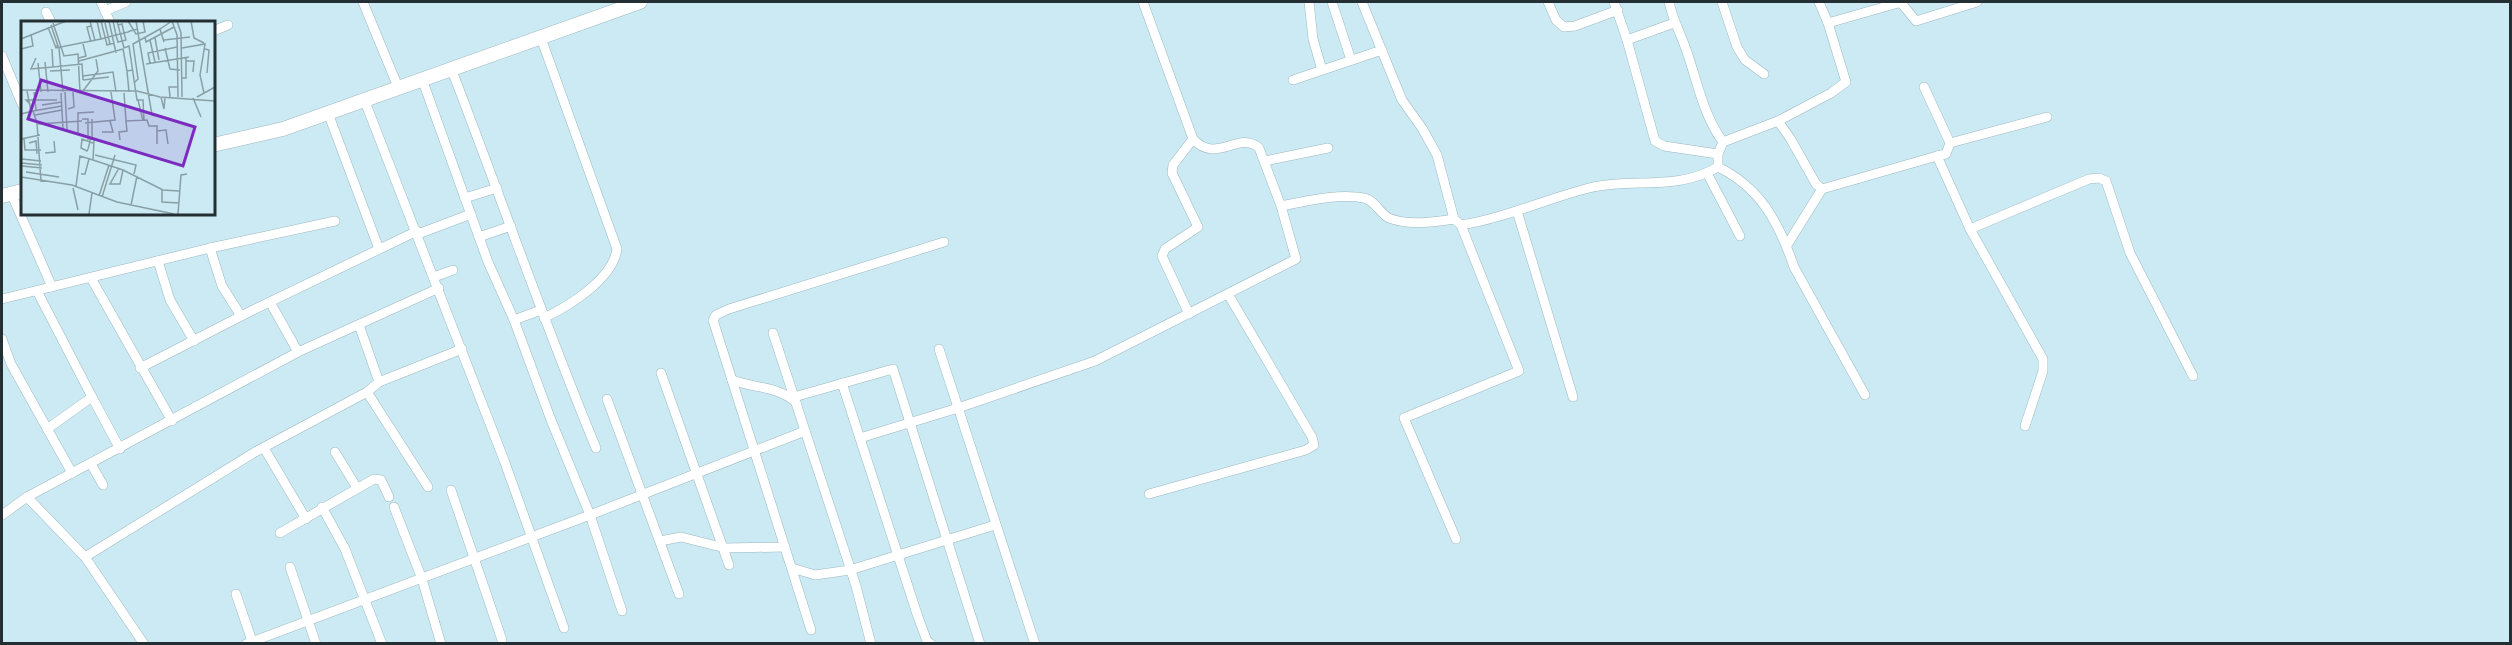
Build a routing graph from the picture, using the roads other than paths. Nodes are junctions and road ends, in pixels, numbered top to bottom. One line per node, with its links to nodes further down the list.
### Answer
1 (100, 2): 15 (street)
2 (126, 2): 15 (street)
3 (363, 2): 33 (street)
4 (640, 2): 23 (street)
5 (1143, 2): 40 (street)
6 (1309, 2): 29 (street)
7 (1332, 2): 27 (street)
8 (1362, 2): 25 (street)
9 (1548, 2): 14 (street)
10 (1669, 2): 19 (street)
11 (1722, 2): 30 (street)
12 (1819, 2): 20 (street)
13 (1977, 2): 20 (street)
14 (1616, 6): 24 (street)
15 (105, 11): 18 (street)
16 (46, 12): 17 (street)
17 (50, 21)
18 (110, 21)
19 (1674, 23): 24 (street); 41 (street)
20 (1828, 23): 39 (street)
21 (228, 25): 22 (street)
22 (214, 31)
23 (541, 38): 28 (street); 78 (street)
24 (1627, 40): 45 (street)
25 (1382, 50): 27 (street); 58 (street)
26 (2, 56): 36 (street)
27 (1352, 60): 29 (street)
28 (451, 68): 31 (street); 50 (street)
29 (1322, 70): 32 (street)
30 (1764, 74)
31 (422, 79): 33 (street); 53 (street)
32 (1293, 80)
33 (398, 87): 35 (street)
34 (1924, 87): 42 (street)
35 (364, 99): 37 (street); 61 (street)
36 (21, 102)
37 (328, 113): 43 (street); 67 (street)
38 (2047, 117): 42 (street)
39 (1778, 121): 41 (street); 51 (street)
40 (1193, 139): 47 (street); 79 (street)
41 (1723, 142): 45 (street)
42 (1950, 143): 46 (street)
43 (214, 145)
44 (1328, 148): 47 (street)
45 (1718, 154): 48 (street)
46 (1937, 156): 51 (street); 60 (street)
47 (1266, 161): 54 (street)
48 (1718, 167): 49 (street); 65 (street)
49 (1707, 173): 55 (street); 62 (street)
50 (497, 188): 53 (street); 59 (street)
51 (1822, 189): 65 (street)
52 (12, 193): 72 (street)
53 (465, 198): 56 (street)
54 (1281, 206): 58 (street); 75 (street)
55 (1517, 211): 58 (street); 98 (street)
56 (471, 214): 61 (street); 63 (street)
57 (335, 221): 66 (street)
58 (1458, 222): 132 (street)
59 (511, 226): 63 (street); 78 (street)
60 (1970, 229): 91 (street); 104 (street)
61 (417, 232): 67 (street); 70 (street)
62 (1740, 236)
63 (479, 237): 81 (street)
64 (944, 242): 92 (street)
65 (1786, 245): 96 (street)
66 (210, 248): 68 (street); 80 (street)
67 (379, 249): 77 (street)
68 (158, 261): 71 (street); 85 (street)
69 (453, 270): 70 (street)
70 (434, 277): 73 (street)
71 (91, 278): 72 (street); 89 (street)
72 (52, 287): 74 (street)
73 (439, 288): 82 (street); 86 (street)
74 (37, 291): 76 (street); 97 (street)
75 (1228, 294): 79 (street); 120 (street)
76 (2, 299)
77 (270, 302): 80 (street); 88 (street)
78 (542, 314): 81 (street); 109 (street)
79 (1189, 314): 101 (street)
80 (242, 316): 85 (street)
81 (514, 320): 127 (street)
82 (358, 325): 88 (street); 93 (street)
83 (773, 333): 100 (street)
84 (2, 339): 105 (street)
85 (194, 341): 89 (street)
86 (462, 349): 93 (street); 131 (street)
87 (939, 349): 101 (street)
88 (298, 352): 102 (street)
89 (140, 368): 102 (street)
90 (661, 373): 115 (street)
91 (2193, 376)
92 (732, 380): 100 (street); 111 (street)
93 (379, 382): 95 (street)
94 (842, 383): 100 (street); 103 (street); 107 (street)
95 (368, 392): 108 (street); 117 (street)
96 (1865, 395)
97 (92, 397): 105 (street); 110 (street)
98 (1574, 397)
99 (607, 399): 121 (street)
100 (795, 400): 106 (street)
101 (958, 408): 103 (street); 129 (street)
102 (172, 421): 110 (street)
103 (910, 423): 107 (street); 133 (street)
104 (2025, 426)
105 (47, 429): 114 (street)
106 (805, 431): 111 (street); 143 (street)
107 (860, 438): 137 (street)
108 (264, 448): 128 (street); 138 (street)
109 (596, 448)
110 (120, 449): 113 (street)
111 (756, 450): 115 (street); 135 (street)
112 (335, 452): 118 (street)
113 (91, 464): 114 (street); 116 (street)
114 (72, 473): 122 (street)
115 (699, 473): 121 (street); 136 (street)
116 (103, 485)
117 (428, 487)
118 (357, 488): 123 (street); 124 (street)
119 (451, 490): 139 (street)
120 (1149, 494)
121 (644, 495): 127 (street); 134 (street)
122 (27, 497): 126 (street); 138 (street)
123 (388, 497)
124 (322, 507): 128 (street); 147 (street)
125 (394, 507): 144 (street)
126 (3, 511)
127 (590, 515): 131 (street); 148 (street)
128 (306, 519): 130 (street)
129 (996, 525): 133 (street); 161 (street)
130 (280, 533)
131 (531, 537): 139 (street); 150 (street)
132 (1456, 539)
133 (948, 540): 137 (street); 160 (street)
134 (660, 541): 136 (street); 146 (street)
135 (785, 547): 136 (street); 142 (street)
136 (725, 548): 140 (street)
137 (899, 554): 143 (street); 159 (street)
138 (85, 557): 154 (street)
139 (475, 558): 144 (street); 152 (street)
140 (729, 565)
141 (290, 567): 149 (street)
142 (792, 568): 143 (street); 151 (street)
143 (850, 570): 158 (street)
144 (422, 579): 147 (street); 157 (street)
145 (236, 594): 153 (street)
146 (678, 594)
147 (364, 600): 149 (street); 156 (street)
148 (622, 610)
149 (308, 621): 153 (street); 155 (street)
150 (564, 628)
151 (811, 630)
152 (502, 639)
153 (250, 643)
154 (144, 644)
155 (316, 644)
156 (382, 644)
157 (441, 644)
158 (872, 644)
159 (932, 644)
160 (980, 644)
161 (1035, 644)

